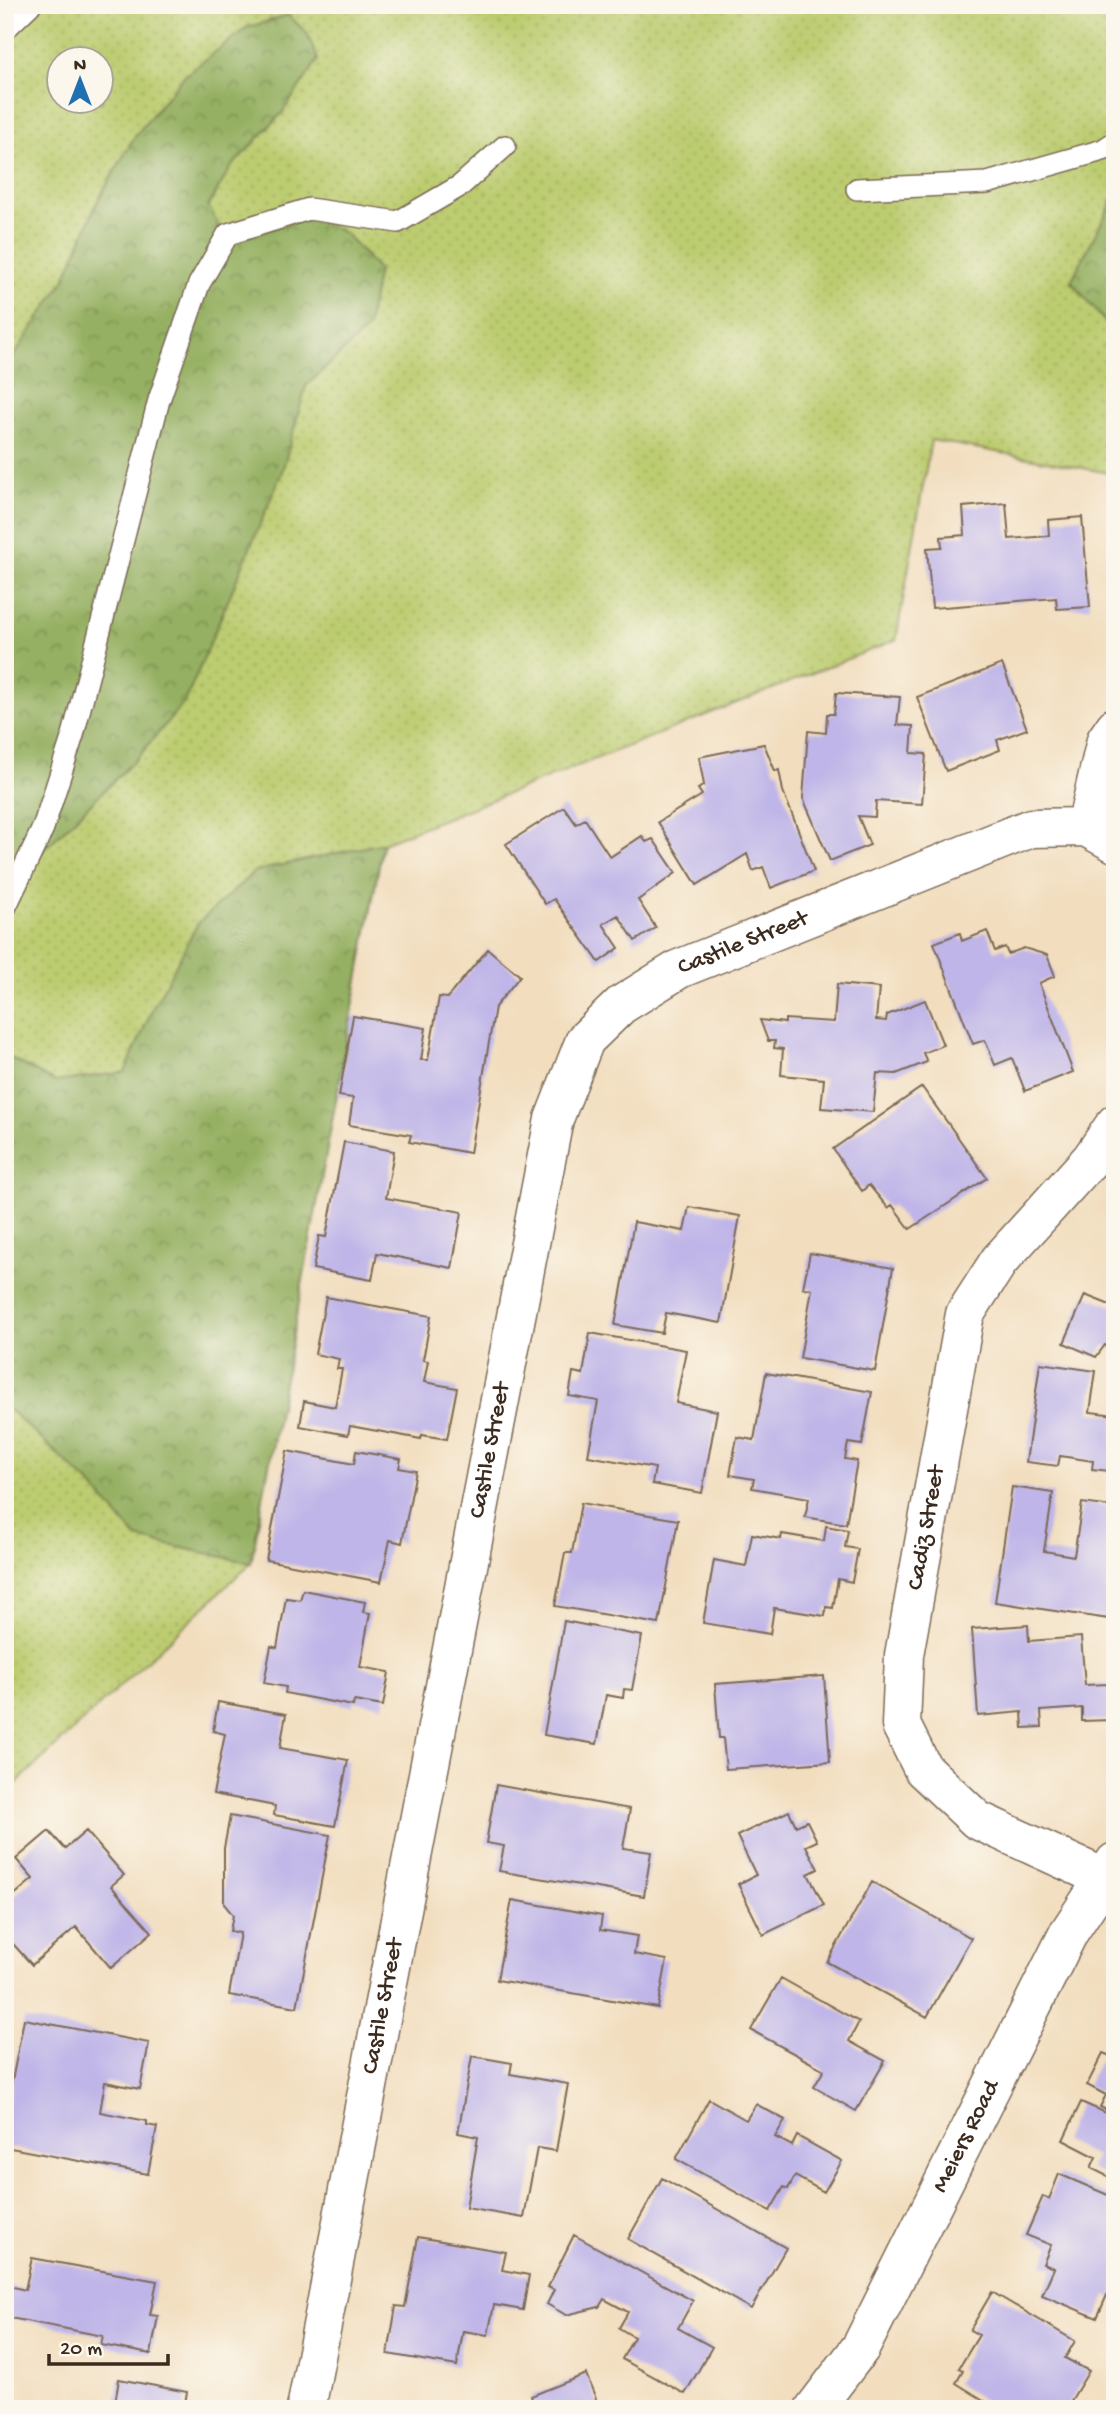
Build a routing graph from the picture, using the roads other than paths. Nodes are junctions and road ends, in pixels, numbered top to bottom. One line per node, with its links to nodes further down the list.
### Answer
1 (30, 5): 2 (lane)
2 (5, 29)
3 (1115, 142): 5 (lane)
4 (505, 146): 8 (lane)
5 (856, 189)
6 (1115, 727): 7 (street, Castile Street)
7 (1101, 835): 11 (street, Castile Street)
8 (5, 908)
9 (1115, 1124): 10 (street, Cadiz Street)
10 (1108, 1870): 12 (street, Meiers Road)
11 (306, 2409)
12 (814, 2409)

